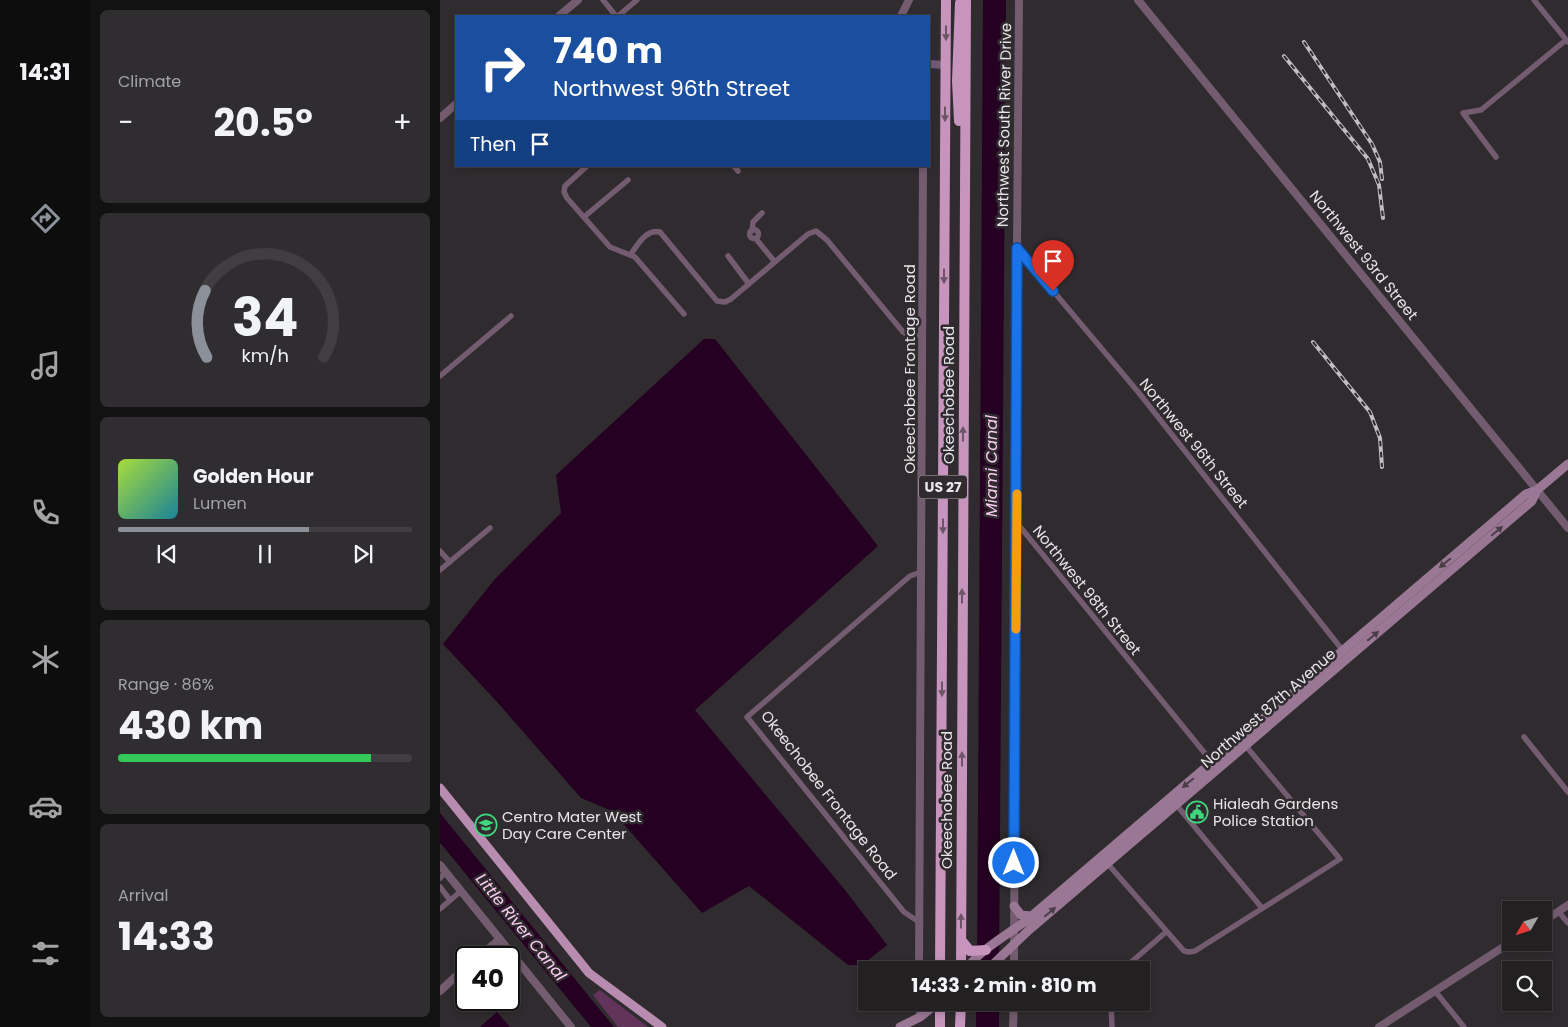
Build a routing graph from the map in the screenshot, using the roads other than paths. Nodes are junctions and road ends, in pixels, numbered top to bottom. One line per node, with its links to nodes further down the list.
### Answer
1 (578, 0): 11 (street)
2 (603, 0): 12 (street)
3 (637, 0): 13 (street)
4 (909, 0): 14 (street)
5 (946, 0): 18 (highway, Okeechobee Road / US 27, one-way to 18)
6 (960, 0): 16 (highway)
7 (966, 0): 26 (highway, Okeechobee Road / US 27)
8 (1019, 0): 29 (street, Northwest South River Drive)
9 (1138, 0): 39 (street, Northwest 93rd Street)
10 (1534, 0): 15 (street)
11 (560, 15)
12 (616, 15)
13 (618, 15)
14 (902, 15)
15 (1567, 41): 22 (street)
16 (957, 47): 18 (highway); 19 (highway)
17 (930, 64): 18 (street)
18 (945, 65): 19 (highway); 79 (highway, Okeechobee Road / US 27, one-way to 79)
19 (956, 81): 26 (highway)
20 (455, 105): 21 (street)
21 (440, 118)
22 (1496, 157)
23 (586, 167): 28 (street)
24 (923, 167): 36 (street, Okeechobee Frontage Road)
25 (628, 180): 28 (street)
26 (964, 189): 72 (highway, Okeechobee Road / US 27, one-way to 26)
27 (762, 213): 32 (street)
28 (584, 217): 30 (street)
29 (1017, 248): 40 (street, Northwest South River Drive); 47 (street, Northwest 96th Street)
30 (631, 254): 33 (street); 34 (street)
31 (728, 256): 33 (street)
32 (775, 262): 33 (street); 36 (street)
33 (749, 284)
34 (684, 314)
35 (512, 316): 37 (street)
36 (923, 336): 46 (street, Okeechobee Frontage Road)
37 (440, 376)
38 (1568, 464): 39 (main road, Northwest 87th Avenue)
39 (1537, 490): 42 (street, Northwest 93rd Street); 47 (main road, Northwest 87th Avenue)
40 (1017, 523): 50 (street, Northwest 98th Street); 61 (street, Northwest South River Drive)
41 (490, 528): 44 (street)
42 (1568, 528)
43 (440, 551): 44 (street)
44 (450, 562): 45 (street)
45 (440, 570)
46 (921, 572): 67 (street, Okeechobee Frontage Road); 67 (street, Okeechobee Frontage Road)
47 (1346, 654): 49 (main road, Northwest 87th Avenue); 50 (main road, Northwest 87th Avenue)
48 (1524, 737): 52 (street)
49 (1245, 745): 53 (main road, Northwest 87th Avenue); 62 (street)
50 (1212, 762): 53 (main road, Northwest 87th Avenue, one-way to 53)
51 (440, 788): 96 (main road)
52 (1568, 792)
53 (1173, 801): 54 (main road, Northwest 87th Avenue); 62 (street); 66 (main road, Northwest 87th Avenue)
54 (1107, 863): 70 (street); 73 (main road, Northwest 87th Avenue, one-way to 54)
55 (440, 865): 56 (street)
56 (443, 875): 58 (street)
57 (440, 887): 59 (street)
58 (461, 891): 59 (street); 71 (street)
59 (450, 900): 63 (street)
60 (1568, 905): 64 (street)
61 (1014, 906): 66 (main road); 69 (street, Northwest South River Drive)
62 (1262, 908): 70 (street)
63 (440, 909)
64 (1558, 911): 65 (street); 68 (street)
65 (1552, 915)
66 (1032, 916): 69 (main road, Northwest 87th Avenue)
67 (919, 922): 78 (street, Okeechobee Frontage Road)
68 (1568, 923)
69 (1014, 930): 73 (street, Northwest South River Drive); 76 (main road, Northwest 87th Avenue)
70 (1166, 932): 84 (street)
71 (500, 939): 74 (street); 95 (street)
72 (961, 940): 77 (highway); 80 (highway, Okeechobee Road / US 27)
73 (1013, 944): 82 (main road, Northwest 87th Avenue); 83 (street, Northwest South River Drive)
74 (494, 946)
75 (1502, 948): 87 (street)
76 (986, 950): 77 (highway)
77 (975, 955): 81 (main road)
78 (919, 961)
79 (940, 961)
80 (961, 961)
81 (971, 961)
82 (997, 961)
83 (1014, 961)
84 (1132, 961)
85 (455, 977): 86 (street)
86 (440, 991)
87 (1435, 991): 103 (street); 104 (street)
88 (920, 1011): 94 (street)
89 (929, 1011): 94 (main road)
90 (940, 1011): 99 (highway)
91 (961, 1011): 100 (highway)
92 (1014, 1011): 101 (street)
93 (1112, 1011): 102 (street)
94 (920, 1018): 97 (main road); 98 (main road)
95 (571, 1027)
96 (662, 1027)
97 (900, 1027)
98 (916, 1027)
99 (940, 1027)
100 (960, 1027)
101 (1014, 1027)
102 (1112, 1027)
103 (1379, 1027)
104 (1464, 1027)

